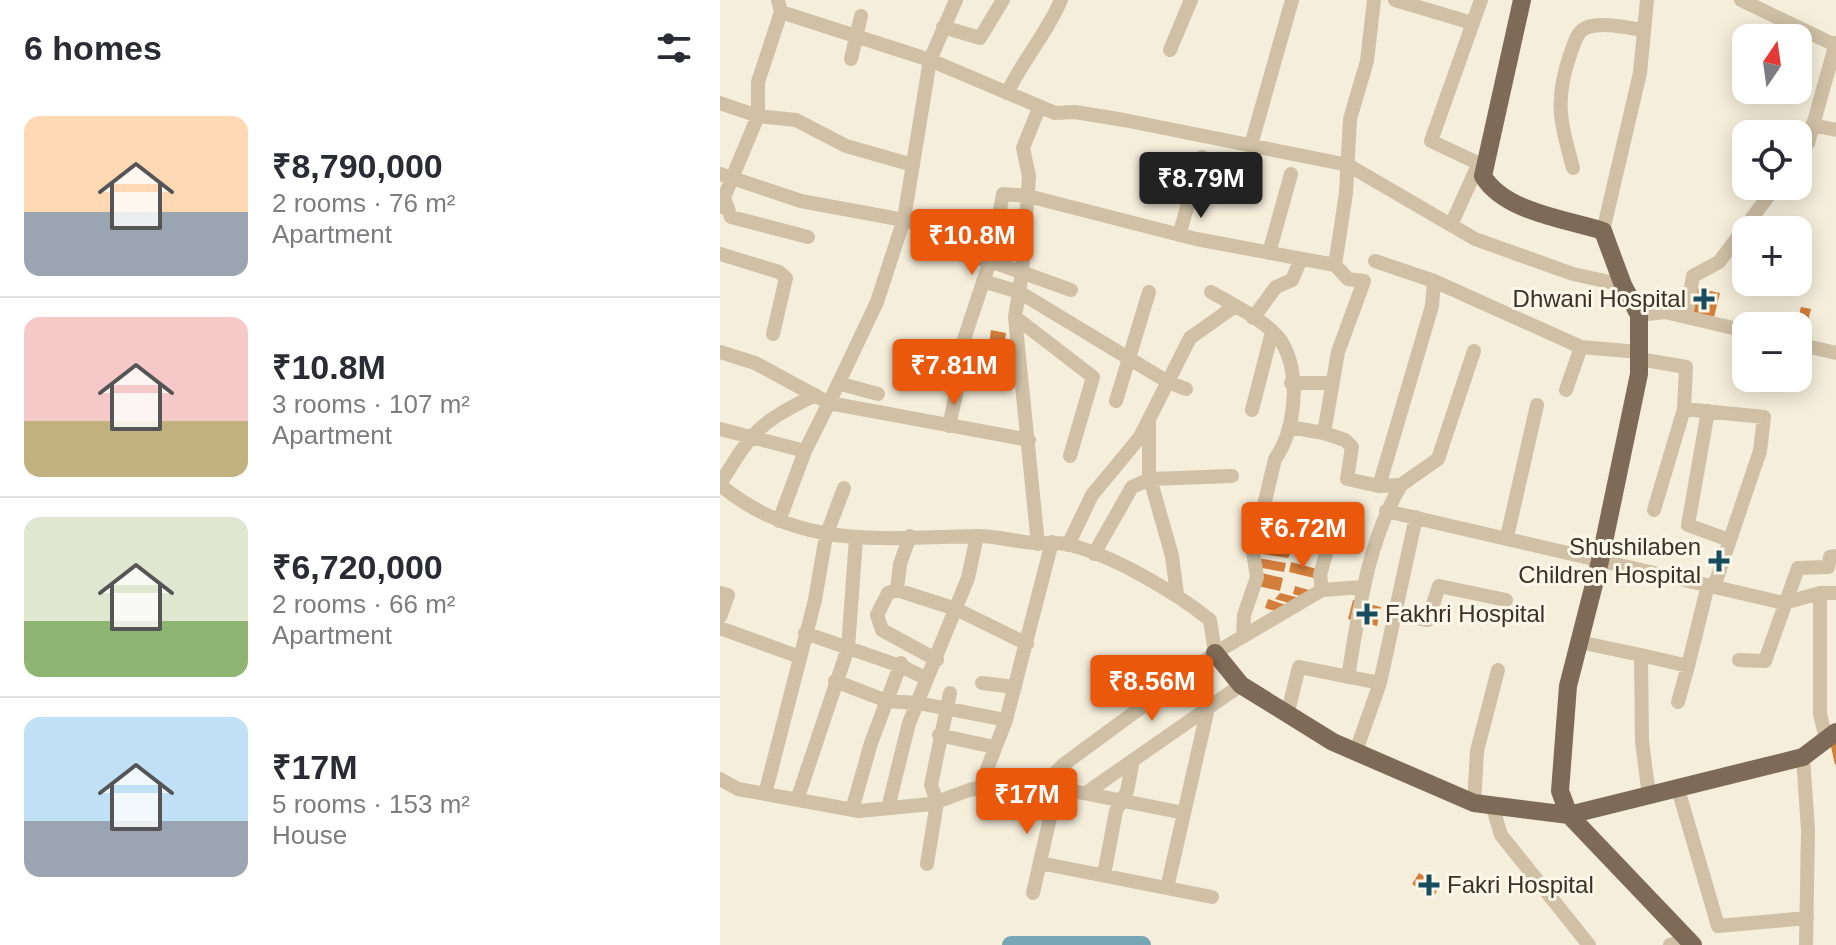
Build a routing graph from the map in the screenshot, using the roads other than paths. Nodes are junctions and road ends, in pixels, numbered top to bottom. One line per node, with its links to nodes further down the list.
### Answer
1 (956, 0): 15 (street)
2 (1003, 0): 15 (street)
3 (1061, 0): 22 (street)
4 (1191, 0): 19 (street)
5 (1292, 0): 28 (street)
6 (1374, 0): 32 (street)
7 (1395, 0): 14 (street)
8 (1481, 0): 14 (street)
9 (1522, 0): 30 (main road)
10 (1647, 0): 16 (street)
11 (1741, 0): 18 (street)
12 (779, 6): 17 (street); 25 (street)
13 (861, 16): 17 (street)
14 (1472, 23): 30 (street)
15 (943, 27): 21 (street)
16 (1644, 30): 33 (street); 41 (street)
17 (856, 35): 20 (street); 21 (street)
18 (1836, 44): 26 (street)
19 (1170, 50)
20 (851, 59)
21 (930, 60): 22 (street); 31 (street)
22 (1007, 93): 24 (street)
23 (720, 103): 25 (street)
24 (1039, 108): 28 (street); 36 (street)
25 (758, 116): 31 (street); 35 (street)
26 (1812, 125): 27 (street)
27 (1836, 130)
28 (1251, 145): 32 (street)
29 (1202, 157): 42 (street)
30 (1482, 164): 40 (street); 41 (main road)
31 (913, 165): 39 (street)
32 (1348, 165): 40 (street); 49 (street)
33 (1573, 168)
34 (1291, 174): 44 (street)
35 (726, 176): 38 (street); 39 (street)
36 (1028, 196): 42 (street); 47 (street); 50 (street)
37 (1766, 200): 61 (street)
38 (722, 202): 43 (street)
39 (904, 219): 47 (street); 76 (street)
40 (1451, 225): 53 (street)
41 (1603, 231): 53 (main road)
42 (1179, 235): 44 (street)
43 (808, 237)
44 (1269, 253): 46 (street)
45 (720, 254): 65 (street)
46 (1301, 259): 49 (street); 62 (street)
47 (990, 261): 50 (street); 51 (street)
48 (1375, 261): 52 (street)
49 (1335, 265): 75 (street)
50 (1022, 273): 54 (street); 55 (street)
51 (983, 281): 55 (street); 88 (street)
52 (1434, 281): 66 (street); 100 (street)
53 (1623, 285): 59 (main road)
54 (1071, 290)
55 (1019, 292): 60 (street); 72 (street)
56 (1149, 292): 72 (street)
57 (1211, 292): 58 (street)
58 (1235, 306): 62 (street); 73 (street)
59 (1639, 315): 61 (street); 71 (main road)
60 (1015, 317): 93 (street); 95 (street)
61 (1686, 317): 63 (street)
62 (1253, 318): 64 (street)
63 (1732, 328)
64 (1272, 332): 74 (street); 85 (street)
65 (773, 334)
66 (1581, 347): 71 (street); 78 (street)
67 (1812, 347): 70 (street)
68 (1474, 351): 99 (street)
69 (720, 352): 80 (street)
70 (1836, 353)
71 (1639, 355): 84 (street); 117 (main road)
72 (1130, 359): 73 (street); 81 (street)
73 (1168, 382): 77 (street); 87 (street)
74 (1291, 383): 75 (street); 89 (street)
75 (1331, 383): 91 (street)
76 (841, 384): 79 (street); 82 (street)
77 (1186, 389)
78 (1566, 390)
79 (878, 394)
80 (815, 395): 82 (street); 92 (street)
81 (1116, 401)
82 (829, 403): 88 (street); 94 (street)
83 (1537, 405): 110 (street)
84 (1684, 409): 86 (street); 102 (street)
85 (1252, 410)
86 (1708, 411): 112 (street); 112 (street)
87 (1149, 419): 97 (street); 114 (street)
88 (949, 426): 93 (street)
89 (1289, 427): 91 (street); 133 (street)
90 (720, 429): 92 (street)
91 (1324, 433): 100 (street)
92 (749, 437): 94 (street); 98 (street)
93 (1029, 440): 113 (street)
94 (805, 451): 106 (street)
95 (1070, 456)
96 (1232, 476): 97 (street)
97 (1150, 479): 115 (street); 125 (street)
98 (720, 484): 106 (street)
99 (1401, 485): 100 (street); 103 (street)
100 (1379, 486)
101 (844, 488): 107 (street)
102 (1654, 510)
103 (1386, 511): 105 (street); 119 (street)
104 (1337, 514): 121 (street)
105 (1416, 517): 110 (street); 129 (street)
106 (779, 521): 107 (street)
107 (826, 536): 111 (street); 132 (street)
108 (910, 536): 109 (street); 111 (street); 120 (street)
109 (977, 536): 113 (street); 128 (street)
110 (1507, 537): 117 (street)
111 (856, 538): 136 (street)
112 (1729, 540): 118 (street)
113 (1045, 543): 114 (street); 135 (street)
114 (1068, 545): 115 (street)
115 (1094, 554): 125 (street)
116 (1836, 556): 127 (street)
117 (1600, 561): 118 (street); 134 (main road)
118 (1711, 586): 127 (street); 143 (street)
119 (1363, 587): 121 (street); 145 (street)
120 (897, 590): 128 (street); 140 (street)
121 (1322, 590): 133 (street)
122 (720, 593): 130 (street)
123 (1820, 593): 124 (street); 127 (street); 160 (street)
124 (1836, 593)
125 (1177, 594): 137 (street)
126 (1506, 600): 129 (street)
127 (1784, 603): 141 (street)
128 (956, 609): 135 (street); 140 (street)
129 (1394, 614): 149 (street)
130 (720, 617)
131 (720, 628): 139 (street)
132 (805, 633): 136 (street); 139 (street)
133 (1243, 637): 137 (street)
134 (1579, 642): 138 (street); 179 (main road)
135 (1027, 644): 151 (street)
136 (848, 648): 142 (street); 147 (street)
137 (1215, 653): 150 (main road); 166 (street)
138 (1641, 655): 143 (street); 171 (street)
139 (797, 656): 170 (street)
140 (937, 660): 146 (street)
141 (1739, 660)
142 (900, 666): 146 (street); 152 (street)
143 (1688, 666): 154 (street)
144 (1498, 670): 175 (street)
145 (1348, 677): 149 (street); 157 (street)
146 (927, 679): 155 (street)
147 (835, 681): 152 (street); 172 (street)
148 (982, 683): 151 (street)
149 (1380, 683): 162 (street)
150 (1241, 685): 156 (street); 157 (main road)
151 (1015, 687): 158 (street)
152 (887, 701): 155 (street); 177 (street)
153 (948, 701): 155 (street); 158 (street); 159 (street)
154 (1678, 702)
155 (918, 703): 176 (street)
156 (1208, 708): 164 (street); 178 (street)
157 (1288, 711): 162 (main road)
158 (1006, 720): 161 (street)
159 (939, 735): 161 (street); 174 (street)
160 (1831, 735): 163 (main road)
161 (994, 747): 168 (street)
162 (1356, 751): 175 (main road)
163 (1803, 757): 167 (main road); 186 (street)
164 (1133, 760): 169 (street); 173 (street)
165 (720, 779): 170 (street)
166 (1050, 786): 168 (street); 169 (street); 180 (street)
167 (1678, 789): 171 (main road); 186 (street)
168 (979, 790): 174 (street)
169 (1086, 793): 173 (street)
170 (765, 794): 172 (street)
171 (1649, 796): 179 (main road)
172 (798, 797): 177 (street)
173 (1122, 800): 178 (street); 182 (street)
174 (937, 802): 176 (street); 181 (street)
175 (1483, 804): 179 (main road); 188 (street)
176 (888, 808): 177 (street)
177 (852, 810)
178 (1184, 813): 183 (street)
179 (1569, 815): 187 (main road)
180 (1040, 863): 182 (street); 184 (street)
181 (927, 864)
182 (1104, 875): 183 (street)
183 (1167, 888): 185 (street)
184 (1033, 893)
185 (1212, 897)
186 (1807, 918): 190 (street)
187 (1691, 942): 189 (street)
188 (1589, 945)
189 (1670, 945)
190 (1806, 945)

